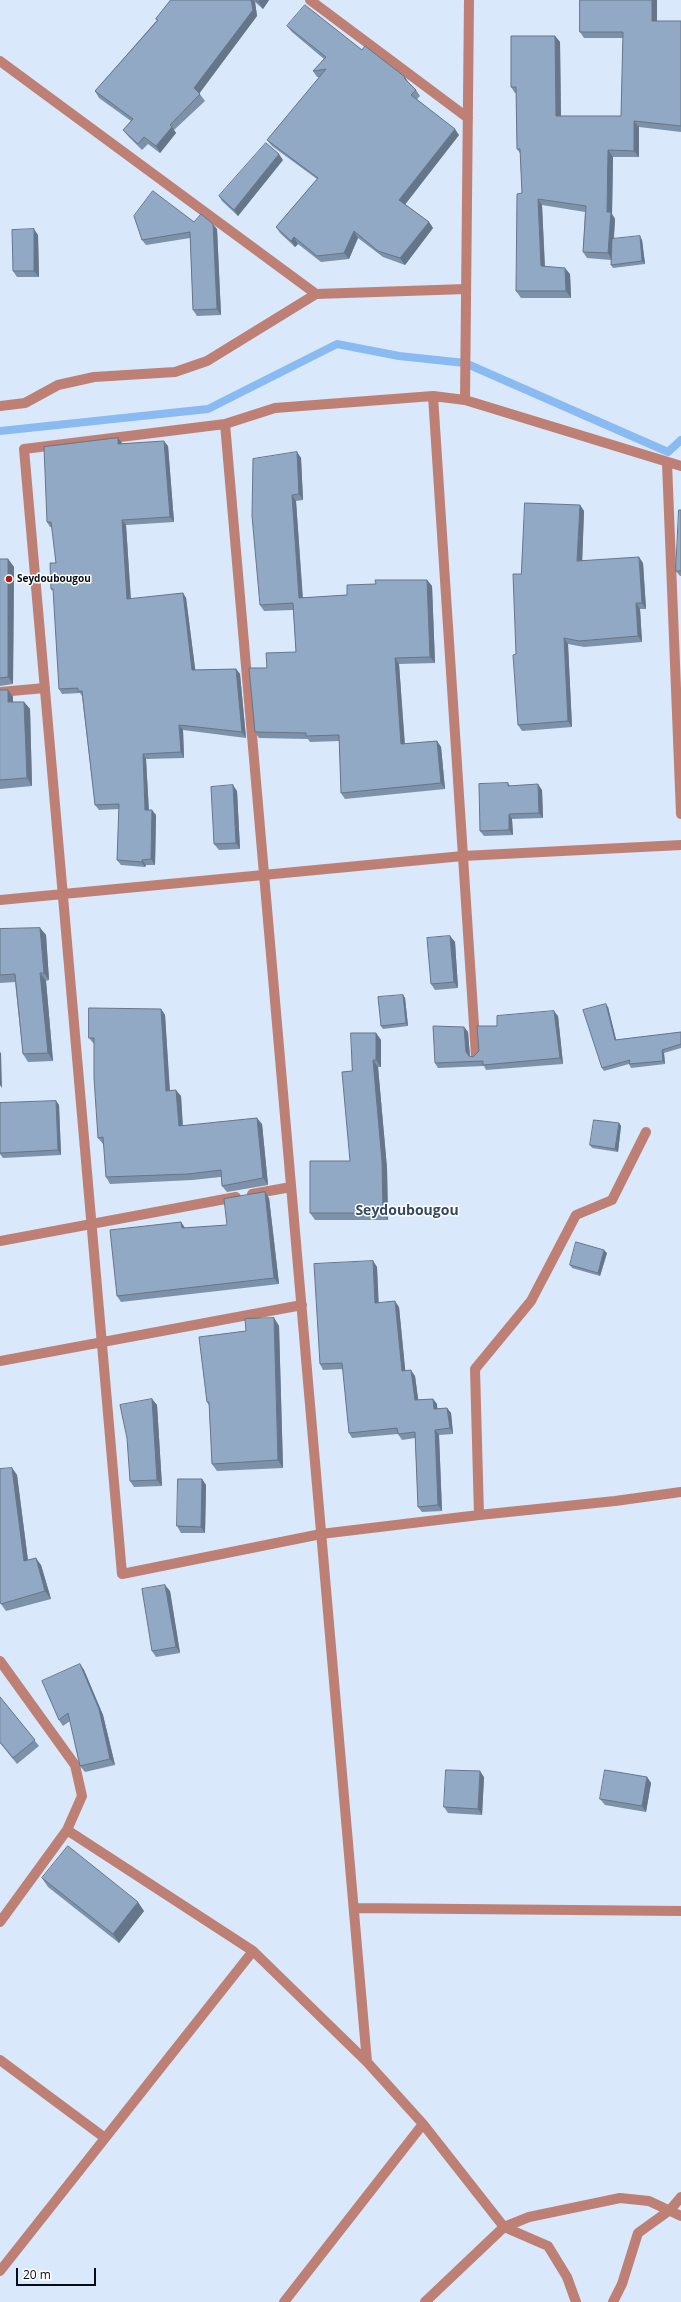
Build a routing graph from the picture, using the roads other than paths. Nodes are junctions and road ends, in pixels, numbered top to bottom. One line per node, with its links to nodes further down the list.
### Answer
1 (310, 0): 4 (street)
2 (469, 0): 4 (street)
3 (0, 62): 6 (street)
4 (468, 118): 5 (street)
5 (466, 289): 6 (street); 8 (street)
6 (316, 294): 9 (street)
7 (433, 396): 8 (street); 10 (street); 17 (street)
8 (465, 400): 11 (street)
9 (0, 406)
10 (225, 424): 13 (street); 18 (street)
11 (667, 463): 12 (street); 15 (street)
12 (681, 466)
13 (45, 688): 14 (street); 19 (street)
14 (0, 692)
15 (681, 814)
16 (681, 846): 17 (street)
17 (463, 856): 18 (street); 21 (street)
18 (265, 874): 19 (street); 23 (street)
19 (63, 894): 20 (street); 24 (street)
20 (0, 900)
21 (476, 1056)
22 (646, 1132): 30 (street)
23 (291, 1187): 24 (street); 26 (street)
24 (91, 1224): 25 (street); 27 (street)
25 (0, 1241)
26 (302, 1305): 27 (street); 31 (street)
27 (102, 1341): 28 (street); 31 (street)
28 (0, 1361)
29 (681, 1492): 30 (street)
30 (479, 1515): 31 (street)
31 (321, 1534): 34 (street)
32 (0, 1661): 33 (street)
33 (68, 1830): 36 (street); 37 (street)
34 (354, 1908): 35 (street); 39 (street)
35 (681, 1912)
36 (0, 1922)
37 (253, 1951): 39 (street); 41 (street)
38 (0, 2060): 41 (street)
39 (367, 2062): 40 (street)
40 (423, 2124): 45 (street); 47 (street)
41 (105, 2138): 46 (street)
42 (681, 2197): 43 (street)
43 (670, 2210): 44 (street); 45 (street); 50 (street)
44 (681, 2216)
45 (504, 2227): 48 (street); 49 (street)
46 (0, 2271)
47 (284, 2302)
48 (425, 2302)
49 (576, 2302)
50 (613, 2302)

